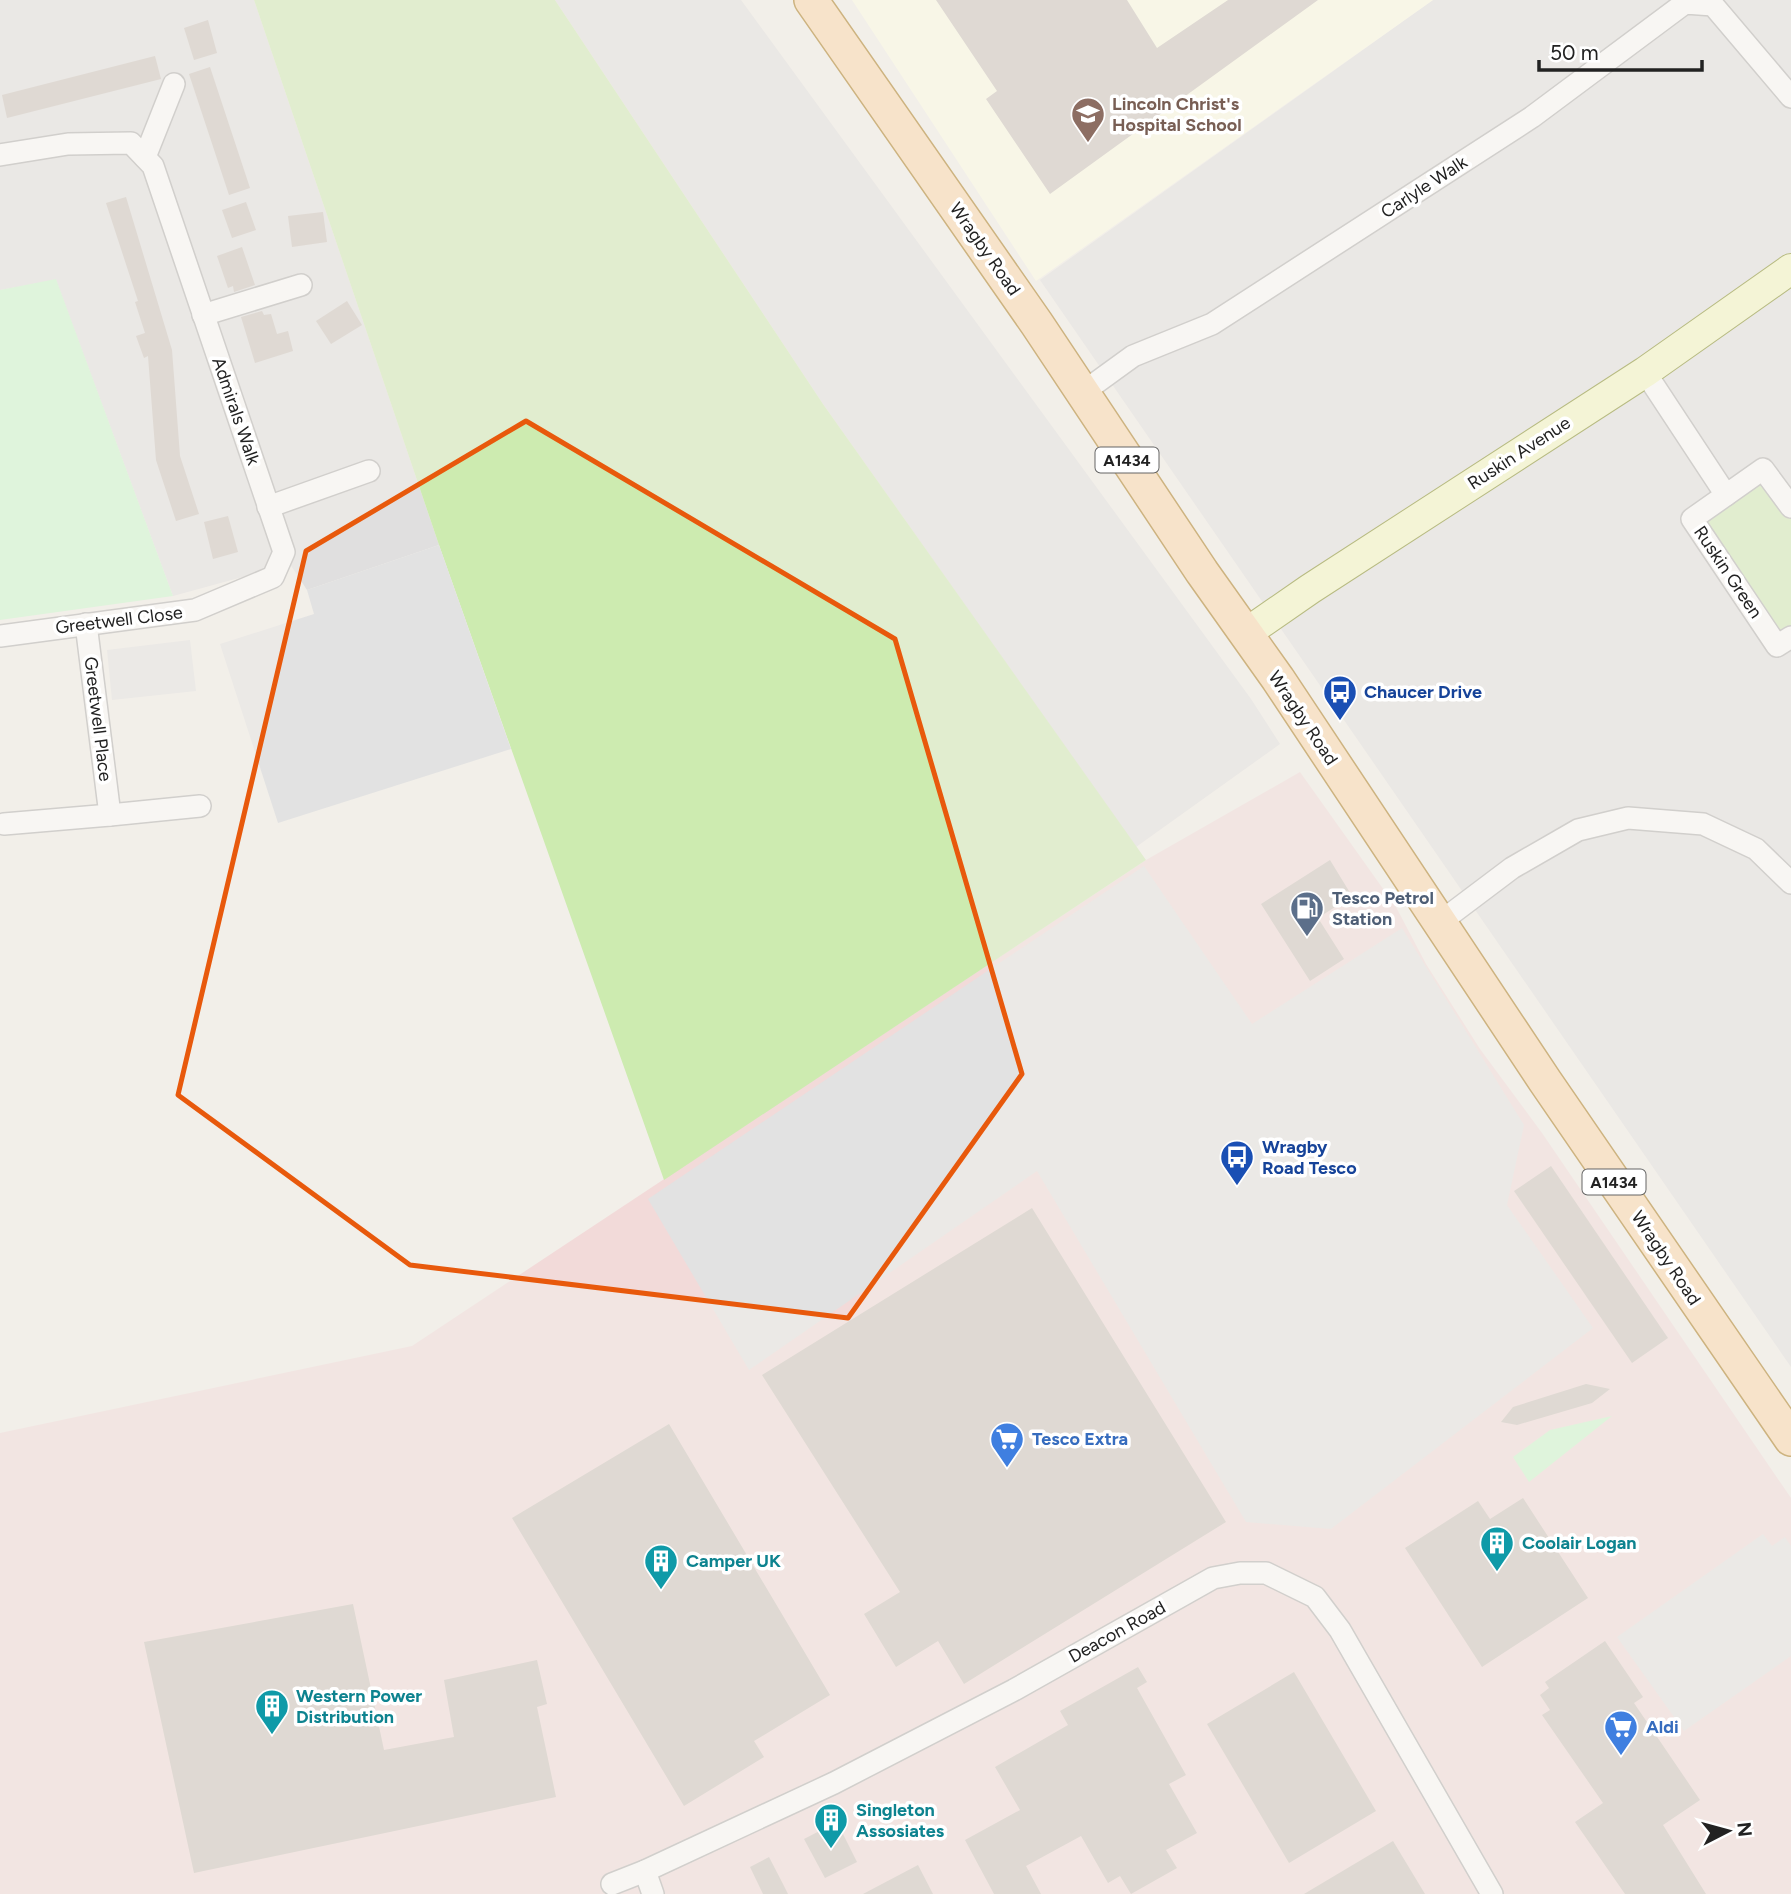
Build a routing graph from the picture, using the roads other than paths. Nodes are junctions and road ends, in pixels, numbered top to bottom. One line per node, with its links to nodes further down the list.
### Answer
1 (811, 0): 10 (main road, Wragby Road / A1434)
2 (174, 84): 4 (street)
3 (1791, 97): 10 (street, Carlyle Walk)
4 (138, 150): 5 (street); 8 (street, Admirals Walk)
5 (0, 155)
6 (1791, 270): 9 (main road, Ruskin Avenue)
7 (301, 285): 8 (street)
8 (204, 315): 13 (street, Admirals Walk)
9 (1645, 372): 12 (street); 17 (main road, Ruskin Avenue)
10 (1082, 393): 17 (main road, Wragby Road / A1434)
11 (369, 471): 13 (street)
12 (1726, 495): 14 (street, Ruskin Green); 19 (street, Ruskin Green)
13 (268, 507): 15 (street, Admirals Walk)
14 (1791, 507)
15 (273, 577): 16 (street, Greetwell Close)
16 (86, 624): 18 (street, Greetwell Close); 21 (street, Greetwell Place)
17 (1245, 634): 24 (main road, Wragby Road / A1434)
18 (0, 636)
19 (1791, 637)
20 (200, 806): 21 (street)
21 (110, 815): 22 (street)
22 (4, 824)
23 (1791, 883): 24 (street)
24 (1439, 923): 25 (main road, Wragby Road / A1434)
25 (1791, 1439)
26 (645, 1871): 27 (street, Deacon Road); 28 (street); 29 (street, Deacon Road)
27 (612, 1884)
28 (653, 1894)
29 (1492, 1894)

